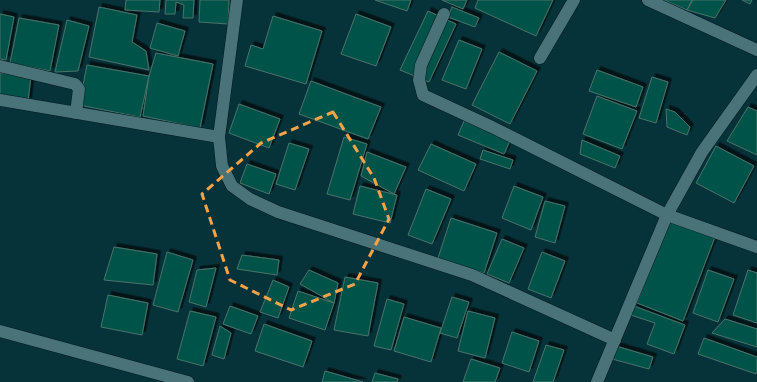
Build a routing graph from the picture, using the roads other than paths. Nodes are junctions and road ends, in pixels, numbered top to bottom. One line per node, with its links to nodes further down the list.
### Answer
1 (236, 0): 11 (street)
2 (574, 0): 6 (street)
3 (648, 0): 5 (street)
4 (444, 14): 12 (street)
5 (757, 50)
6 (540, 58)
7 (0, 66): 10 (street)
8 (757, 74): 12 (street)
9 (0, 100): 10 (street)
10 (76, 113): 11 (street)
11 (219, 137): 15 (street)
12 (668, 214): 13 (street); 15 (street)
13 (757, 247)
14 (0, 331): 16 (street)
15 (615, 340): 17 (street)
16 (188, 382)
17 (597, 382)

